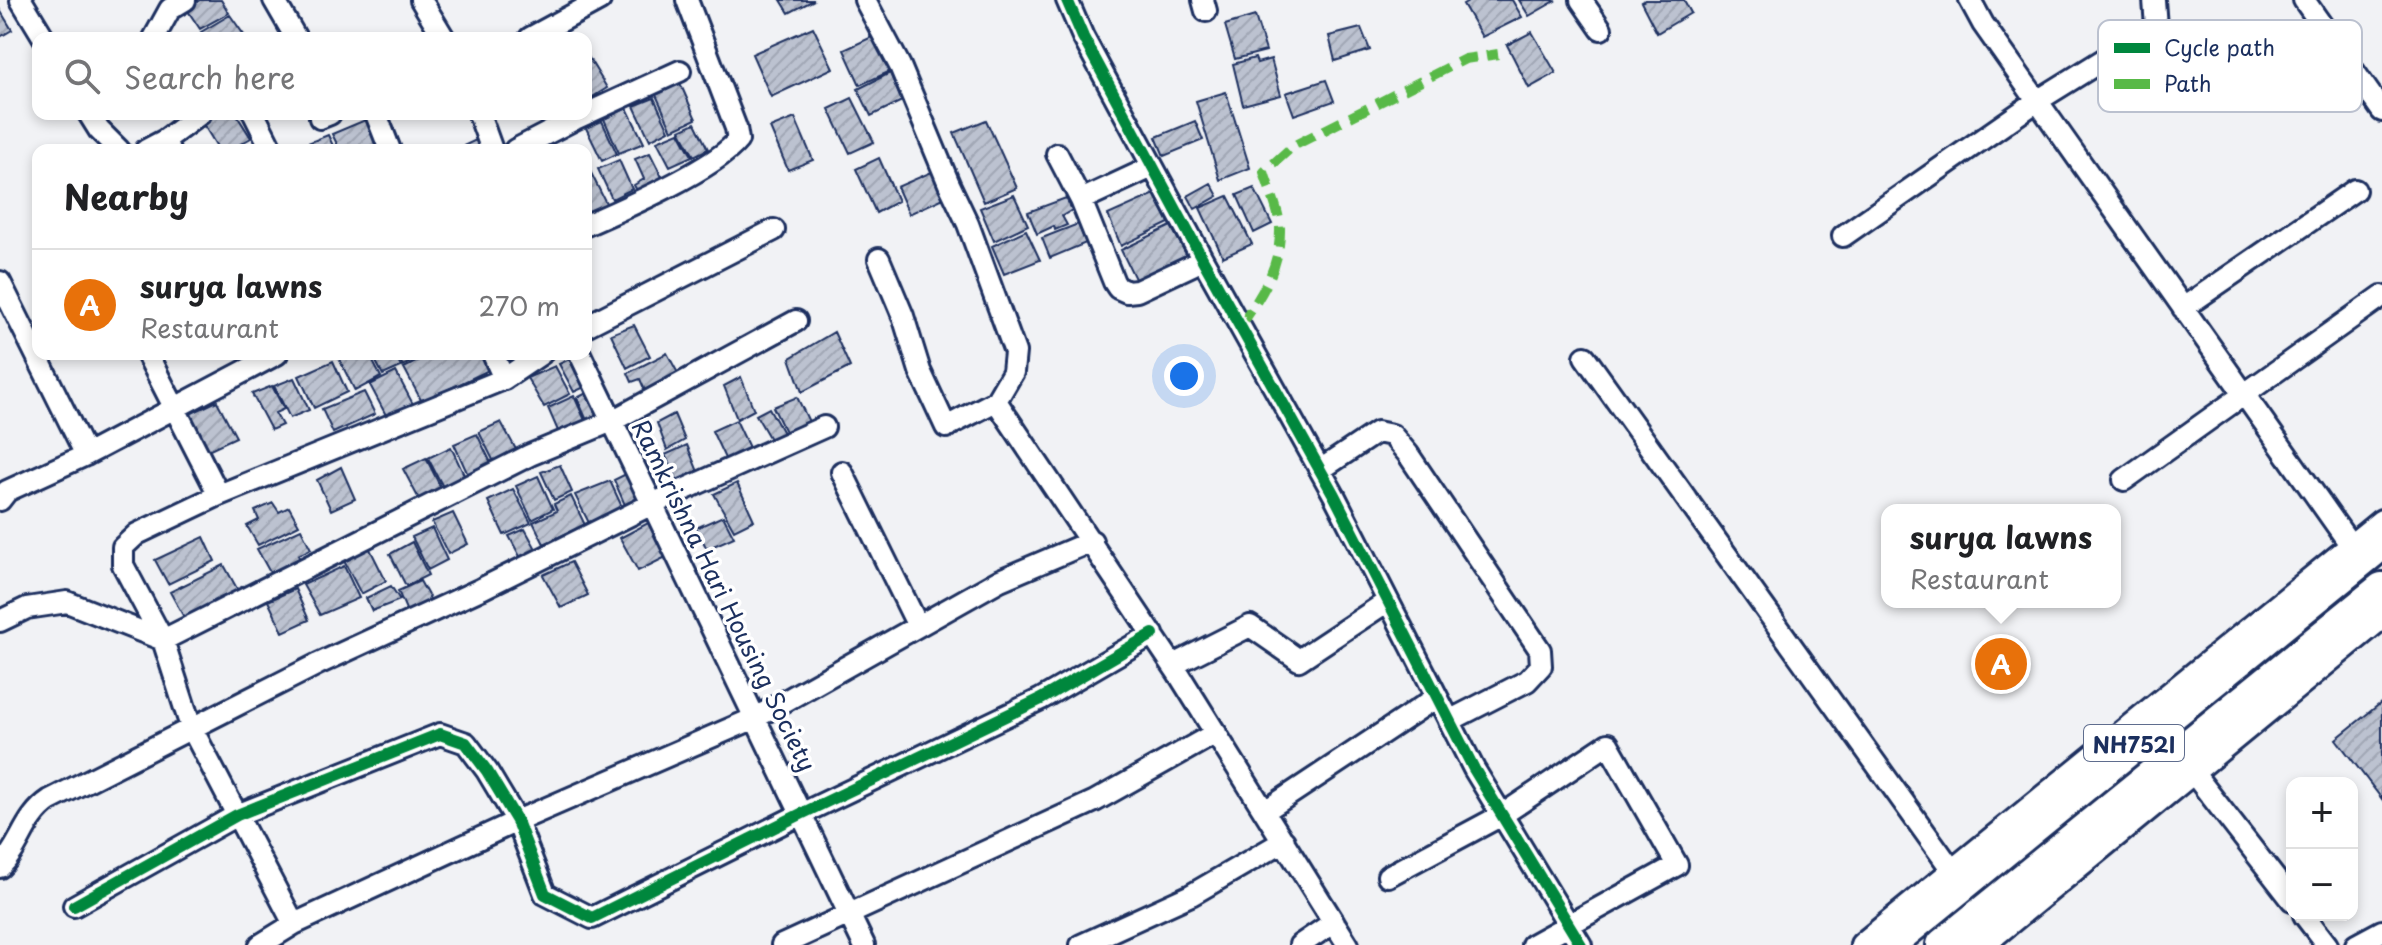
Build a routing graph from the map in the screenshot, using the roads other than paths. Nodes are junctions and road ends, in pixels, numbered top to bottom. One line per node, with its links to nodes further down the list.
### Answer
1 (21, 0): 16 (street)
2 (185, 0): 17 (street)
3 (274, 0): 18 (street)
4 (421, 0): 19 (street)
5 (600, 0): 20 (street)
6 (687, 0): 43 (street)
7 (865, 0): 63 (street)
8 (1067, 0): 40 (street)
9 (1581, 0): 15 (street)
10 (1970, 0): 24 (street)
11 (2154, 0): 13 (street)
12 (2304, 0): 14 (street)
13 (2155, 20)
14 (2318, 20)
15 (1601, 29)
16 (40, 32)
17 (157, 32)
18 (293, 32)
19 (440, 32)
20 (541, 32)
21 (2098, 63): 24 (street)
22 (680, 71): 25 (street)
23 (2362, 83): 26 (street)
24 (2037, 101): 45 (street); 50 (street)
25 (592, 111)
26 (2382, 111)
27 (93, 120): 33 (street)
28 (194, 120): 34 (street)
29 (257, 120): 35 (street)
30 (378, 120): 36 (street)
31 (481, 120): 37 (street)
32 (573, 120): 38 (street)
33 (113, 144)
34 (168, 144)
35 (269, 144)
36 (388, 144)
37 (490, 144)
38 (527, 144)
39 (1057, 154): 42 (street)
40 (1152, 167): 42 (street); 47 (street)
41 (2355, 190): 50 (street)
42 (1081, 200): 47 (street)
43 (592, 222)
44 (774, 230): 52 (street)
45 (1843, 236)
46 (879, 259): 63 (street)
47 (1203, 260): 68 (street)
48 (0, 282): 53 (street)
49 (2382, 296): 62 (street)
50 (2183, 308): 62 (street)
51 (796, 321): 65 (street)
52 (592, 323)
53 (32, 346)
54 (1585, 357): 99 (street)
55 (39, 360): 67 (street)
56 (150, 360): 64 (street)
57 (262, 360): 64 (street)
58 (496, 360): 61 (street)
59 (532, 360): 61 (street)
60 (583, 360): 65 (street, Ramkrishna Hari Housing Society)
61 (504, 379): 72 (street)
62 (2243, 393): 70 (street); 76 (street)
63 (996, 401): 75 (street)
64 (173, 409): 67 (street); 72 (street)
65 (612, 421): 73 (street, Ramkrishna Hari Housing Society); 83 (street)
66 (824, 427): 73 (street)
67 (86, 455): 71 (street)
68 (1320, 470): 78 (street); 87 (street)
69 (842, 472): 81 (street)
70 (2124, 480)
71 (2, 490)
72 (219, 495): 83 (street)
73 (652, 504): 86 (street, Ramkrishna Hari Housing Society); 88 (street)
74 (2382, 522): 76 (street)
75 (1092, 541): 81 (street); 82 (street)
76 (2365, 549): 99 (highway, NH752I)
77 (2382, 589): 90 (highway, NH752I)
78 (1388, 601): 84 (street); 85 (street)
79 (2382, 616): 90 (street)
80 (0, 621): 83 (street)
81 (918, 626): 86 (street)
82 (1153, 634): 84 (street); 92 (street)
83 (163, 640): 88 (street)
84 (1173, 665): 89 (street)
85 (1437, 697): 87 (street); 91 (street)
86 (755, 718): 92 (street, Ramkrishna Hari Housing Society); 95 (street)
87 (1449, 721): 94 (street)
88 (191, 727): 93 (street); 97 (street)
89 (1216, 733): 91 (street); 102 (street)
90 (2186, 764): 100 (street); 118 (highway, NH752I); 119 (street)
91 (1265, 811): 96 (street)
92 (801, 814): 95 (street); 102 (street, Ramkrishna Hari Housing Society)
93 (237, 815): 95 (street); 101 (street); 105 (street)
94 (1502, 815): 98 (street); 106 (street); 106 (street)
95 (517, 821): 105 (street)
96 (1284, 841): 104 (street); 111 (street)
97 (0, 867)
98 (1388, 876)
99 (1957, 877): 116 (street); 117 (highway, NH752I)
100 (2286, 892)
101 (74, 906)
102 (849, 913): 109 (street); 110 (street, Ramkrishna Hari Housing Society)
103 (2309, 921): 120 (street)
104 (1334, 922): 112 (street); 113 (street)
105 (294, 924): 108 (street)
106 (1568, 925): 114 (street); 115 (street)
107 (2382, 931): 121 (street)
108 (260, 945)
109 (782, 945)
110 (864, 945)
111 (1081, 945)
112 (1300, 945)
113 (1348, 945)
114 (1532, 945)
115 (1581, 945)
116 (1863, 945)
117 (1888, 945)
118 (1943, 945)
119 (1981, 945)
120 (2327, 945)
121 (2356, 945)

